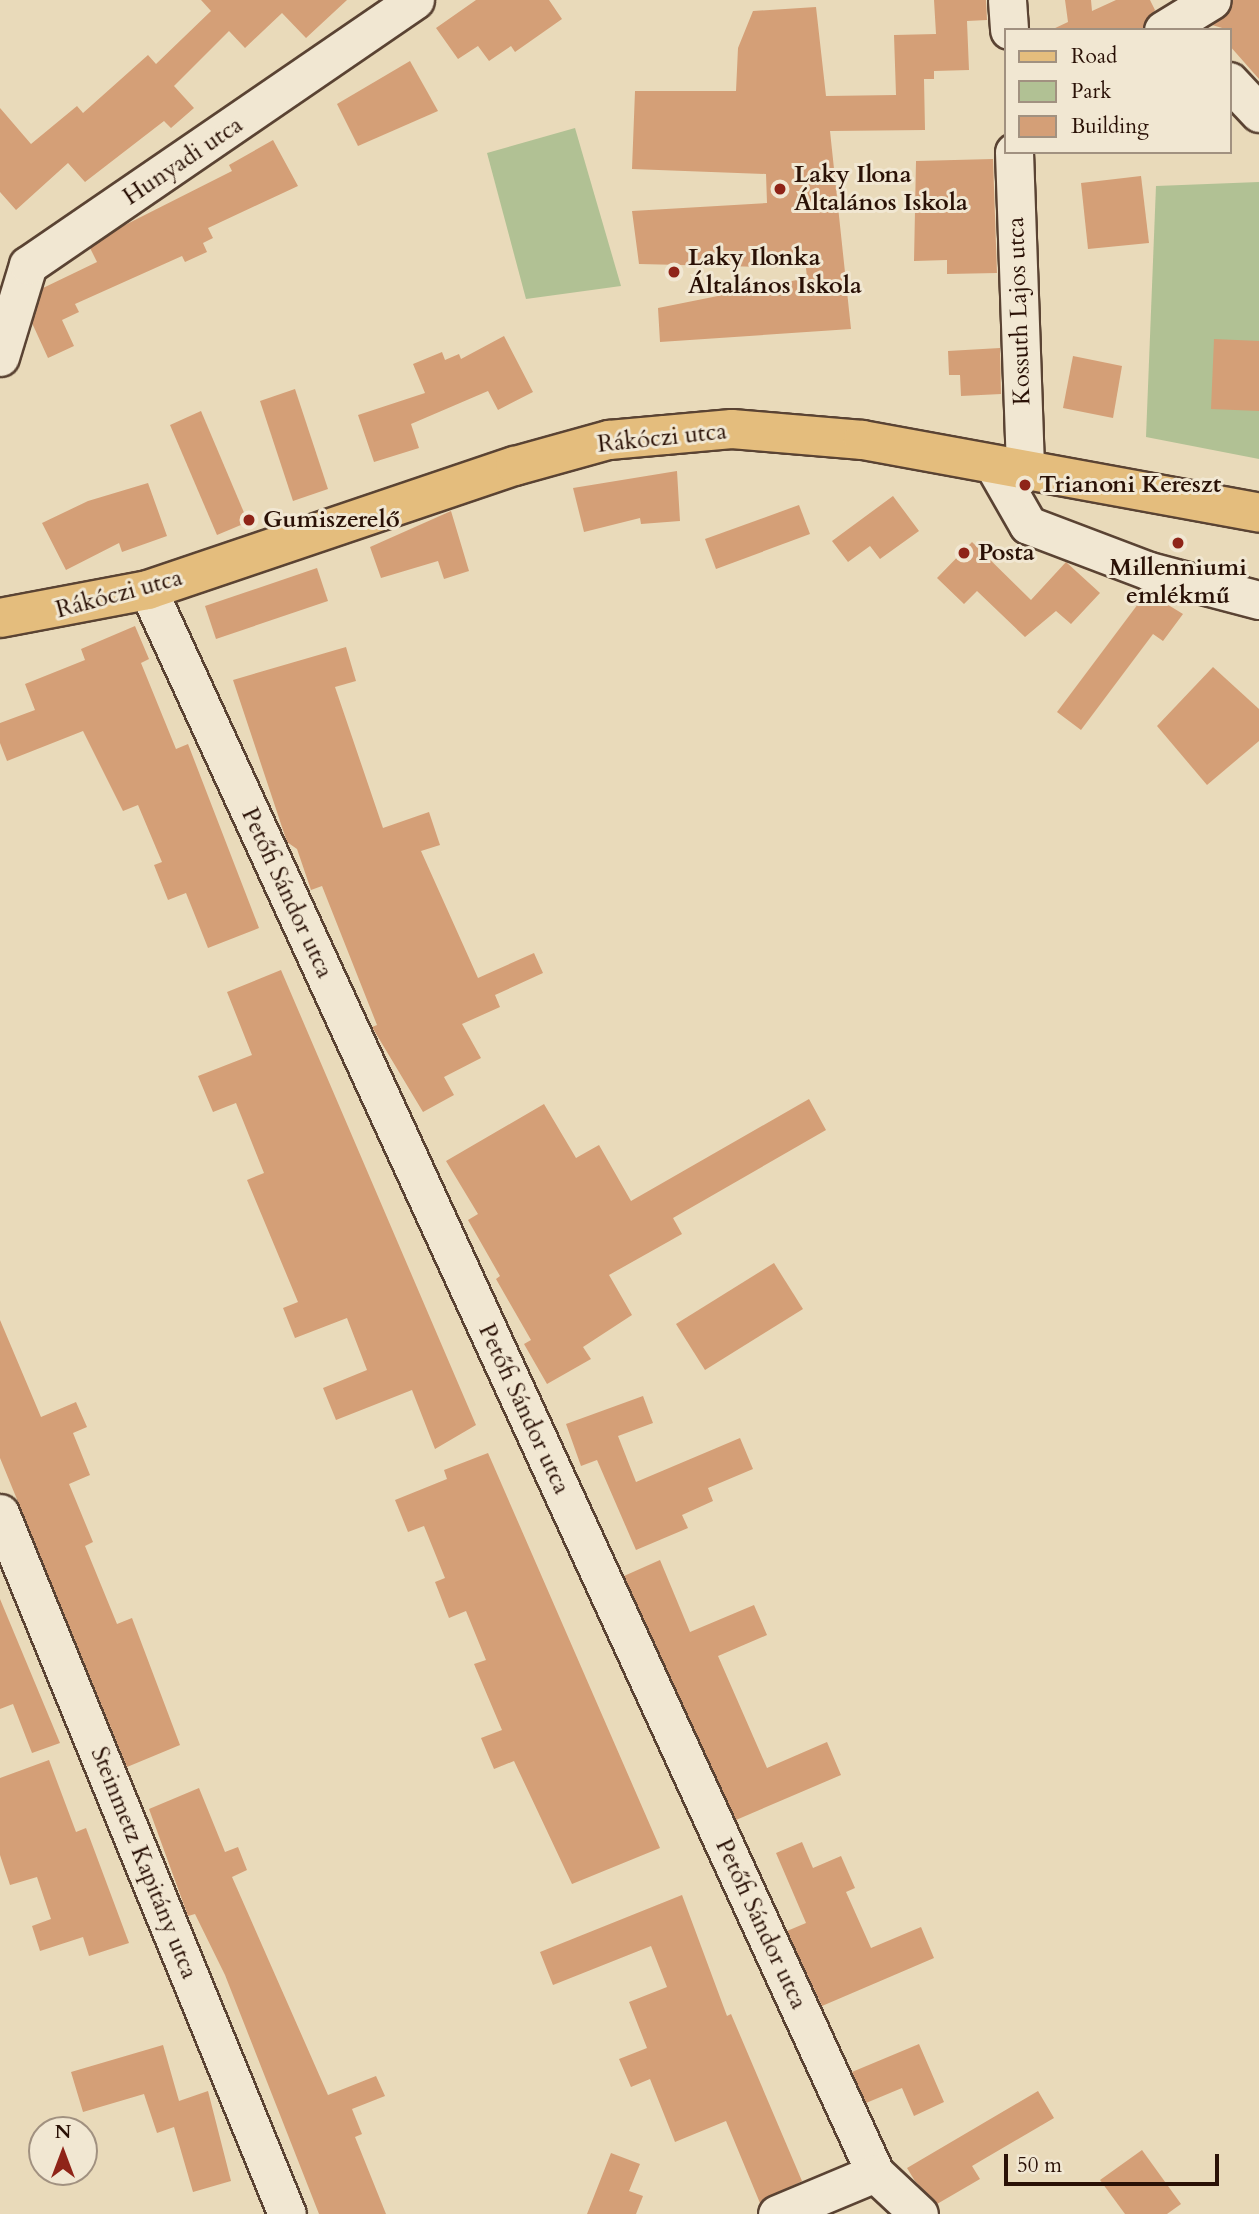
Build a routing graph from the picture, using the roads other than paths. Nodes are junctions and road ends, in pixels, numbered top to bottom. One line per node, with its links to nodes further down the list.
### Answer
1 (415, 0): 9 (street, Hunyadi utca)
2 (1007, 0): 4 (street)
3 (1212, 0): 5 (street)
4 (1009, 28)
5 (1174, 28)
6 (1231, 83): 7 (street)
7 (1259, 113)
8 (1014, 154): 10 (street, Kossuth Lajos utca)
9 (0, 357)
10 (1009, 467): 11 (main road, Rákóczi utca); 12 (main road, Rákóczi utca); 13 (street)
11 (1259, 513)
12 (148, 590): 14 (main road, Rákóczi utca); 16 (street, Petőfi Sándor utca)
13 (1259, 600)
14 (0, 618)
15 (0, 1513): 17 (street, Steinmetz Kapitány utca)
16 (875, 2173): 18 (street); 19 (street, Petőfi Sándor utca)
17 (287, 2214)
18 (776, 2214)
19 (919, 2214)

